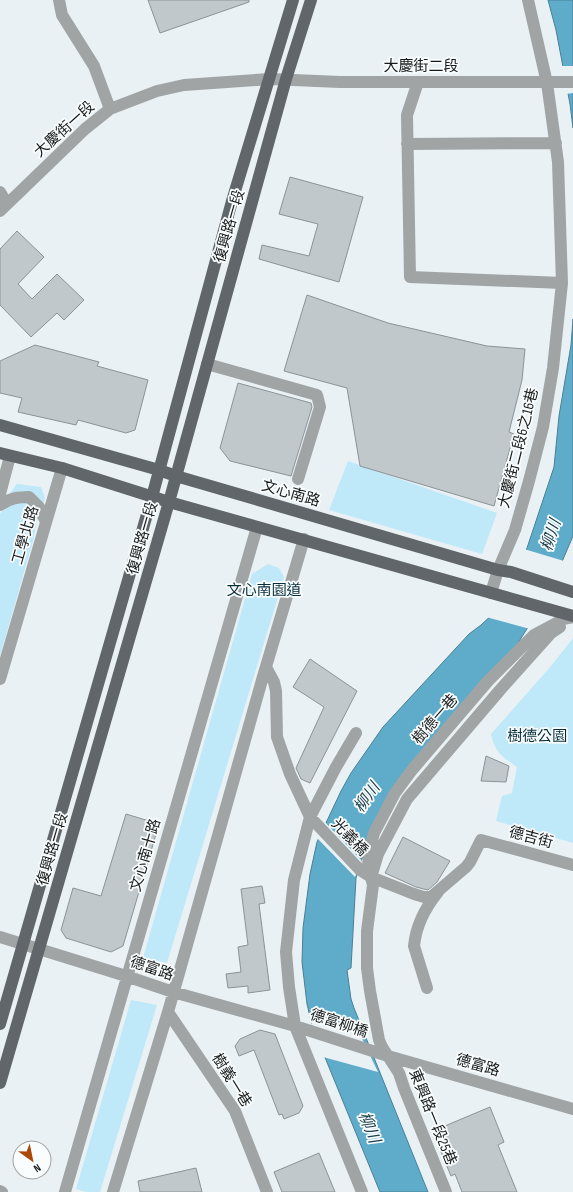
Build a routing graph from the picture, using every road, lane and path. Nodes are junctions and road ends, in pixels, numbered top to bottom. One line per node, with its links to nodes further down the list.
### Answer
1 (59, 0): 10 (street)
2 (293, 0): 5 (main road, 復興路一段)
3 (311, 0): 6 (main road, 復興路一段)
4 (528, 0): 8 (street, 大慶街二段6之16巷)
5 (270, 79): 6 (street, 大慶街二段); 10 (street, 大慶街一段); 20 (main road, 復興路一段)
6 (286, 79): 7 (street, 大慶街二段); 16 (main road, 復興路一段)
7 (418, 82): 8 (street, 大慶街二段); 12 (street)
8 (550, 82): 9 (street, 大慶街二段); 11 (street, 大慶街二段6之16巷)
9 (573, 82)
10 (110, 109): 14 (street, 大慶街一段)
11 (556, 143): 12 (street); 15 (street, 大慶街二段6之16巷)
12 (407, 144): 15 (street)
13 (0, 192): 14 (street, 大慶街一段)
14 (4, 208)
15 (562, 283): 30 (street, 大慶街二段6之16巷)
16 (207, 364): 21 (main road, 復興路一段); 22 (street)
17 (0, 425): 20 (main road, 文心南路)
18 (5, 454): 19 (main road); 23 (street)
19 (62, 468): 24 (main road); 27 (street, 工學北路)
20 (159, 470): 21 (main road, 文心南路); 24 (main road, 復興路一段)
21 (176, 476): 25 (main road, 復興路一段); 30 (main road, 文心南路)
22 (298, 479)
23 (0, 494)
24 (152, 497): 25 (main road); 42 (main road, 復興路一段)
25 (169, 502): 28 (main road); 43 (main road, 復興路一段)
26 (0, 505): 27 (street)
27 (46, 522): 35 (street, 工學北路)
28 (257, 527): 29 (main road); 44 (street, 文心南十路)
29 (304, 539): 32 (main road); 34 (street)
30 (498, 570): 31 (main road, 文心南路); 32 (street, 大慶街二段6之16巷)
31 (573, 592)
32 (496, 594): 33 (main road)
33 (573, 617): 39 (street, 樹德一巷)
34 (266, 666): 37 (street, 光義橋); 46 (street)
35 (0, 679)
36 (356, 733): 37 (street)
37 (314, 821): 39 (street, 光義橋); 49 (street)
38 (573, 865): 40 (street, 德吉街)
39 (371, 877): 40 (street); 51 (street, 樹德一巷)
40 (441, 888): 45 (street)
41 (0, 937): 42 (street, 德富路)
42 (24, 944): 43 (street, 德富路); 48 (main road, 復興路一段)
43 (40, 949): 44 (street, 德富路); 52 (main road, 復興路一段)
44 (126, 976): 46 (street, 德富路); 54 (street, 文心南十路)
45 (427, 988)
46 (173, 992): 47 (street); 49 (street, 德富路)
47 (168, 1012): 55 (street); 56 (street, 樹義一巷)
48 (0, 1024)
49 (294, 1026): 50 (street, 德富柳橋); 57 (street)
50 (374, 1051): 51 (street, 德富路)
51 (388, 1056): 53 (street, 德富路); 58 (street, 東興路一段25巷)
52 (0, 1083)
53 (573, 1109)
54 (65, 1192)
55 (113, 1192)
56 (267, 1192)
57 (362, 1192)
58 (446, 1192)

